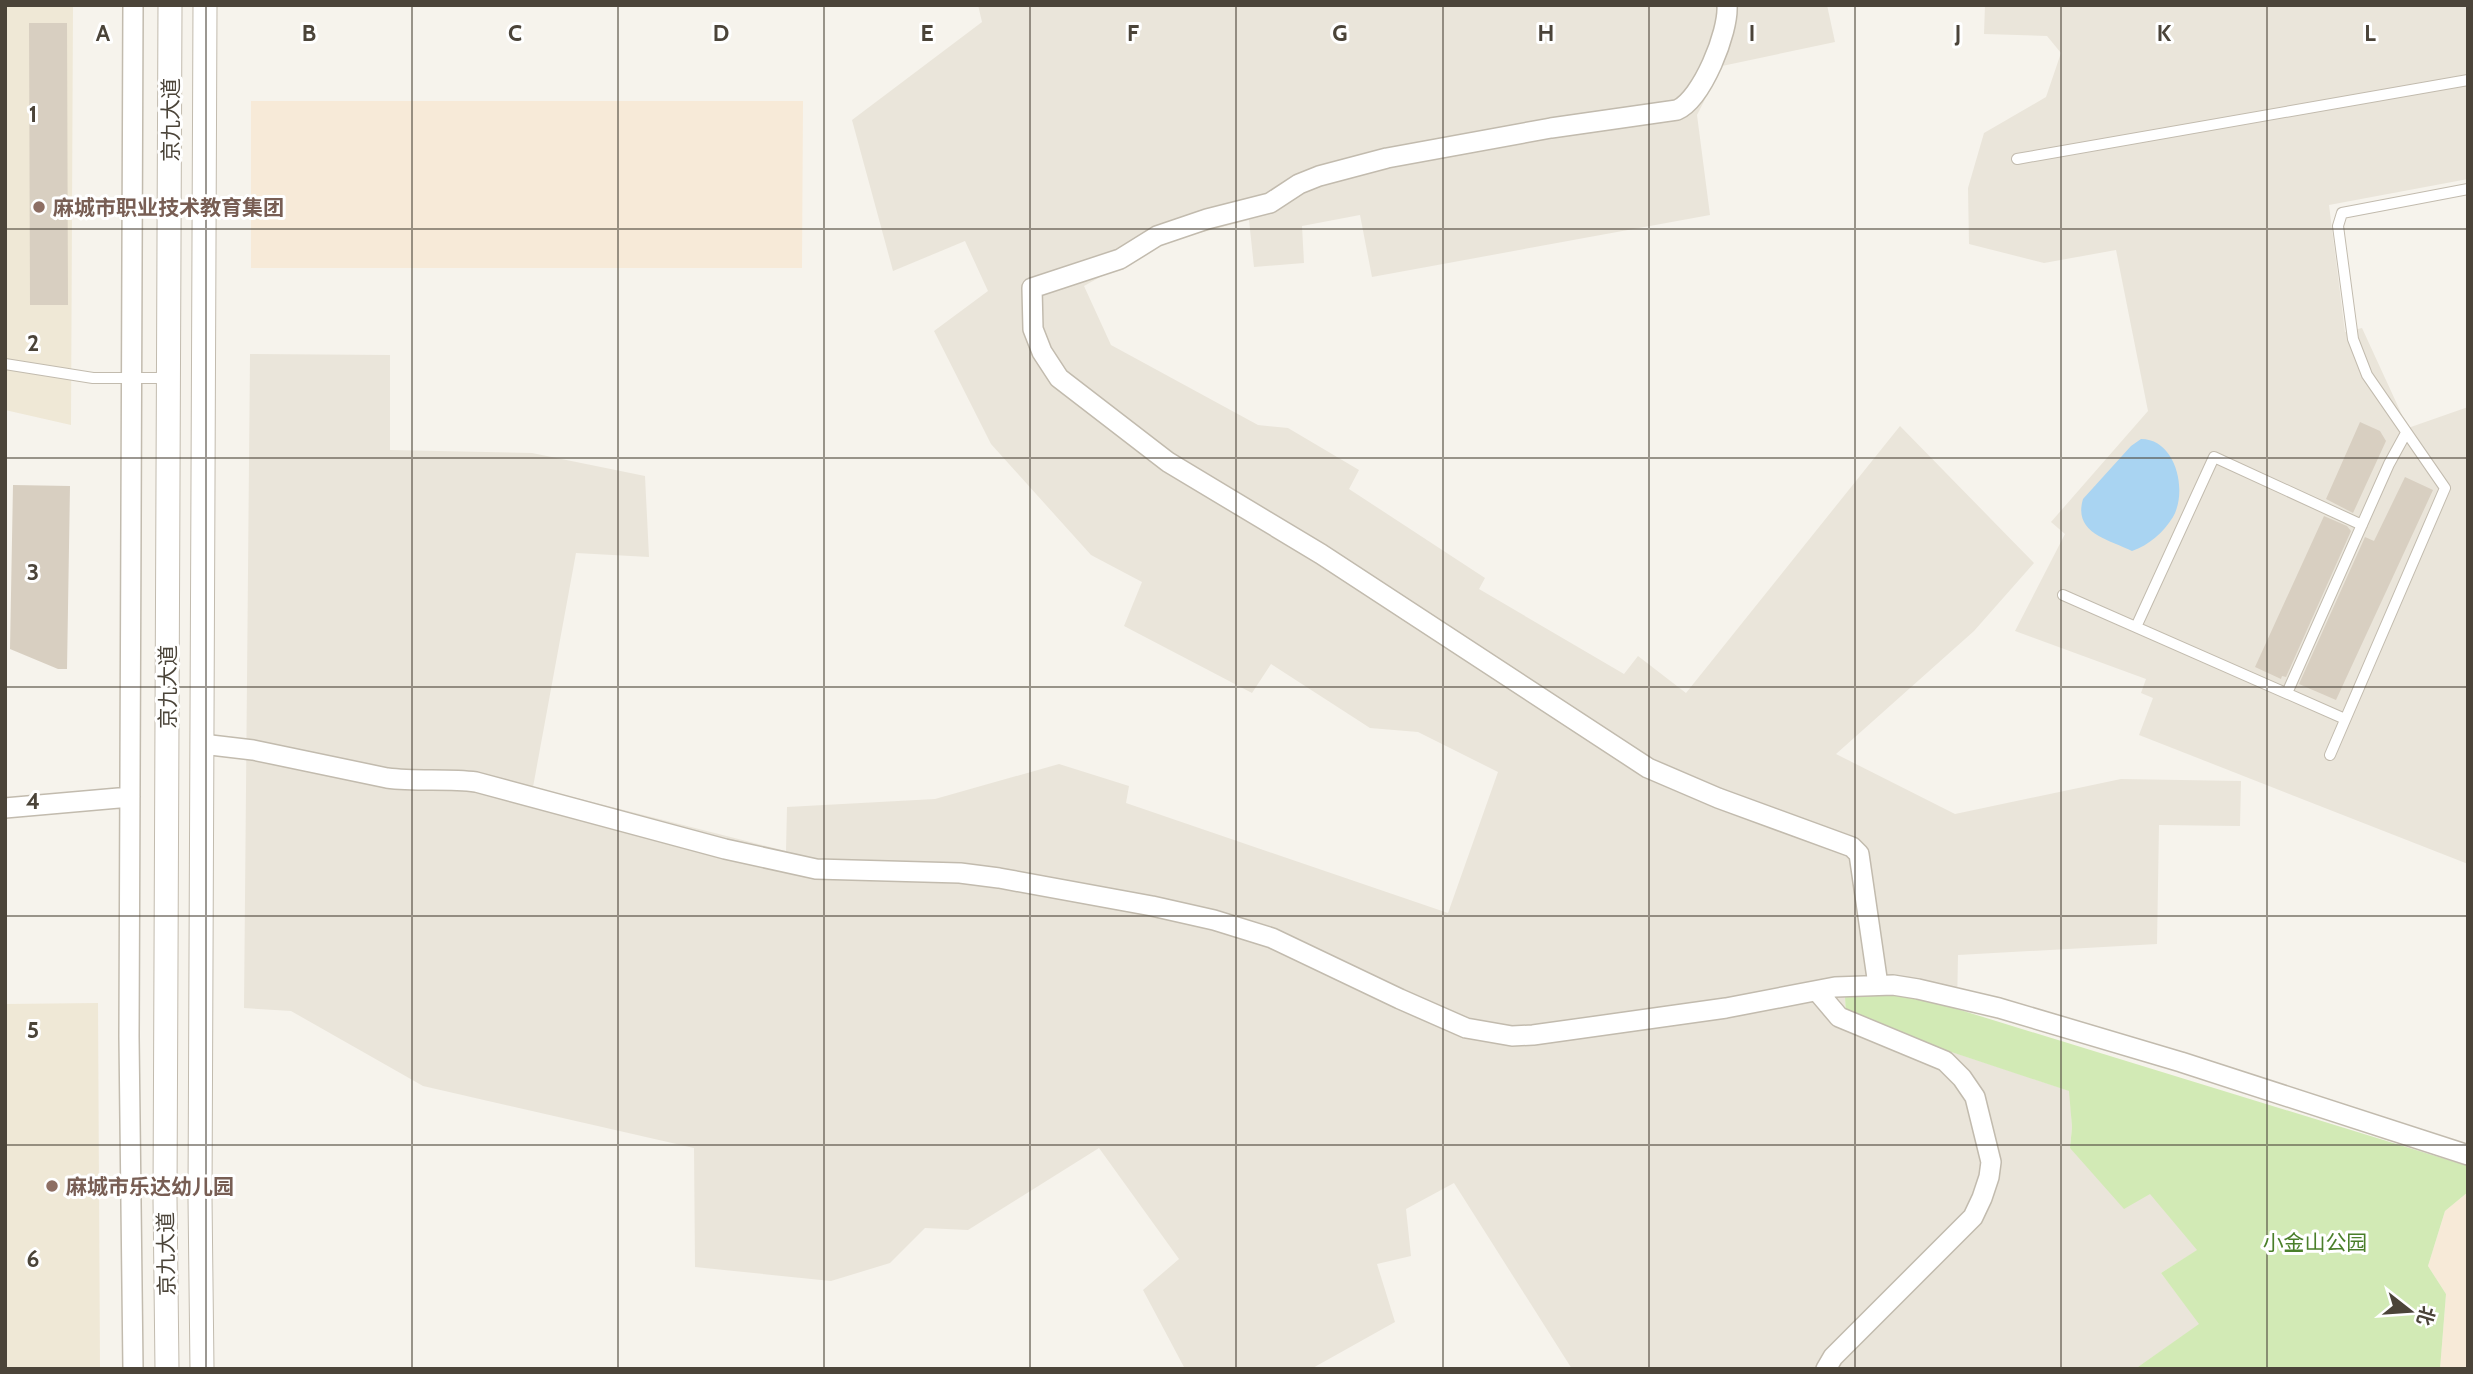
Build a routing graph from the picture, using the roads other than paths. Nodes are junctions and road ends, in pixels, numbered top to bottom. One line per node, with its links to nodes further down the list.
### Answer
1 (133, 5): 9 (street)
2 (170, 5): 10 (street, 京九大道)
3 (205, 5): 17 (street, 京九大道)
4 (1727, 5): 21 (street)
5 (2468, 79): 6 (lane)
6 (2017, 159)
7 (2468, 189): 11 (lane)
8 (5, 364): 9 (lane)
9 (131, 378): 10 (lane); 19 (street)
10 (169, 379): 25 (street, 京九大道)
11 (2406, 433): 12 (lane); 16 (lane)
12 (2362, 525): 14 (lane); 15 (lane)
13 (2063, 595): 14 (lane)
14 (2136, 627): 15 (lane)
15 (2287, 693): 16 (lane)
16 (2345, 719): 18 (lane)
17 (202, 744): 22 (street); 26 (street, 京九大道)
18 (2330, 755)
19 (130, 797): 20 (street); 24 (street)
20 (5, 808)
21 (1878, 985): 22 (street); 23 (street)
22 (1817, 991): 27 (street)
23 (2468, 1155)
24 (133, 1369)
25 (167, 1369)
26 (201, 1369)
27 (1826, 1369)

